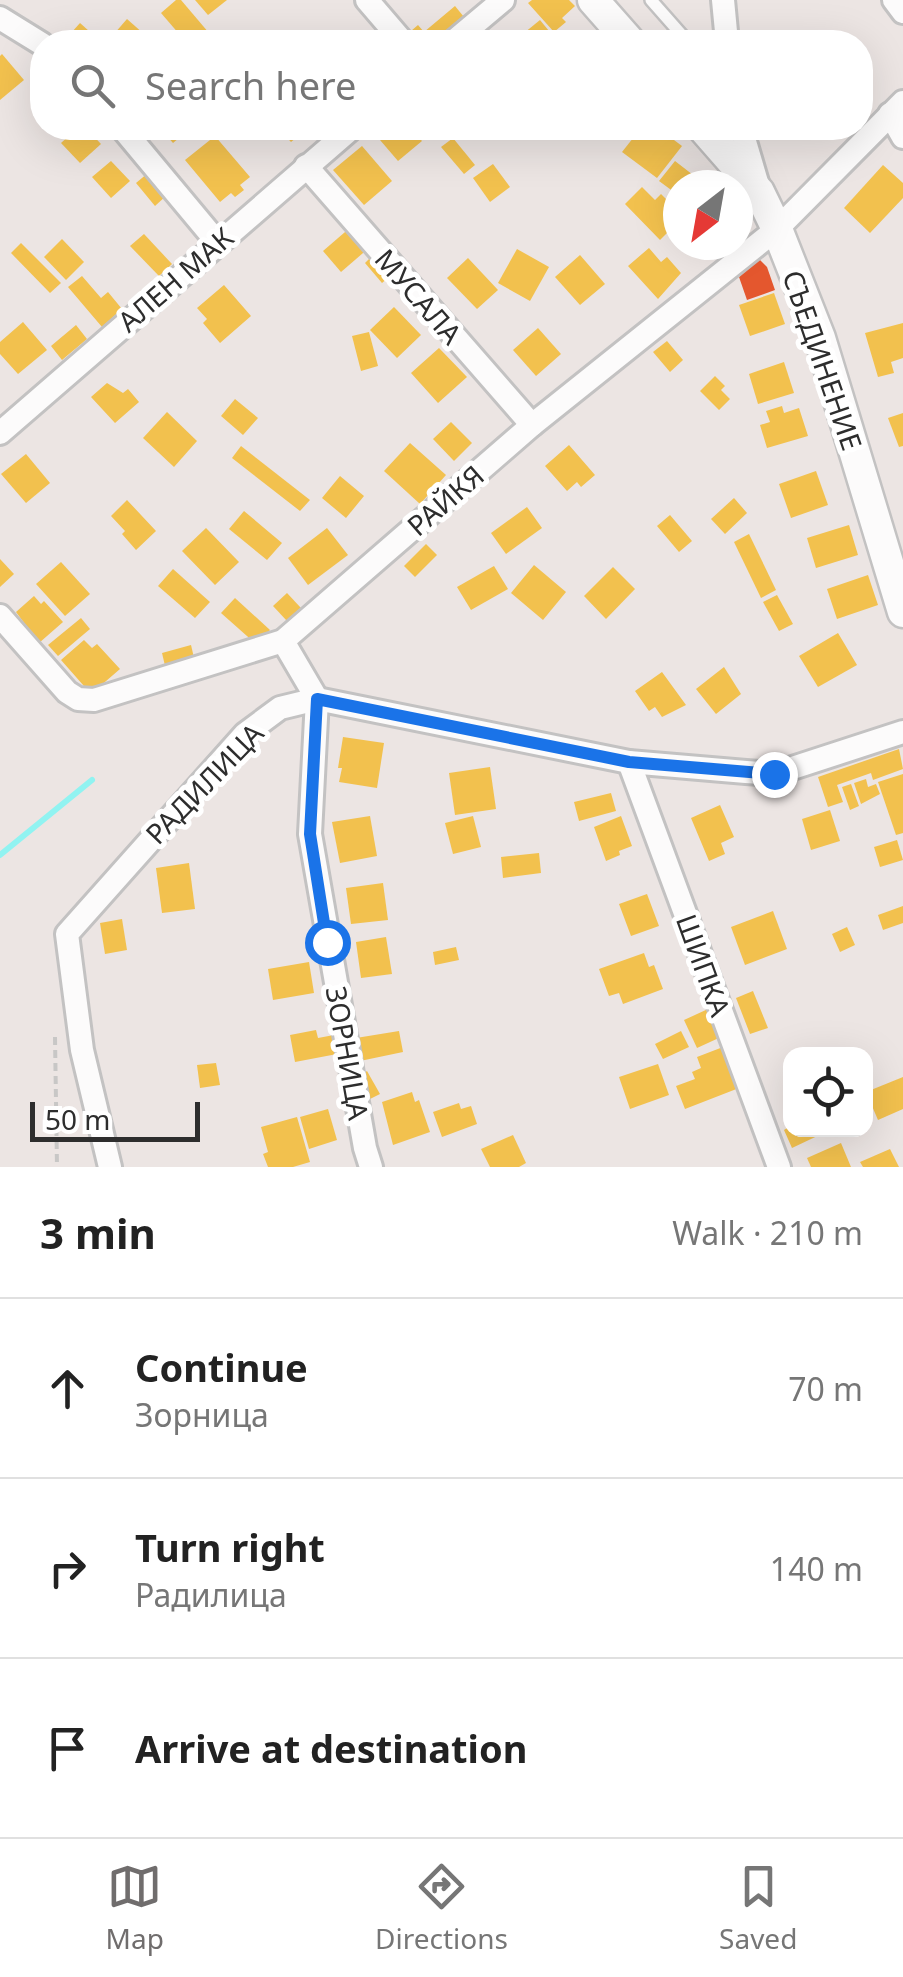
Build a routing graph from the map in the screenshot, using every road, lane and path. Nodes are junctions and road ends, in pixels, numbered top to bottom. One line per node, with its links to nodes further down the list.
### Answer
1 (367, 0): 9 (street)
2 (503, 0): 10 (street)
3 (593, 0): 11 (street)
4 (651, 0): 12 (lane)
5 (723, 0): 13 (street)
6 (894, 0): 7 (street)
7 (903, 12)
8 (0, 18): 14 (street)
9 (393, 30)
10 (467, 30)
11 (619, 30)
12 (677, 30)
13 (726, 30)
14 (30, 37)
15 (897, 108): 16 (street, РАЙКЯ); 17 (street)
16 (873, 132)
17 (903, 137)
18 (132, 140): 26 (street)
19 (337, 140): 23 (street, АЛЕН МАК)
20 (714, 140): 24 (street, СЪЕДИНЕНИЕ)
21 (745, 140): 24 (street)
22 (865, 140): 25 (street, РАЙКЯ)
23 (306, 166): 26 (street, АЛЕН МАК); 27 (street, МУСАЛА)
24 (760, 192): 25 (street, СЪЕДИНЕНИЕ)
25 (777, 229): 27 (street, РАЙКЯ); 29 (street, СЪЕДИНЕНИЕ)
26 (217, 242): 28 (street, АЛЕН МАК)
27 (532, 425): 31 (street, РАЙКЯ)
28 (0, 433)
29 (903, 611)
30 (0, 616): 31 (street, РАЙКЯ)
31 (283, 641): 32 (street)
32 (317, 699): 34 (street); 37 (street, РАДИЛИЦА); 38 (street, ЗОРНИЦА)
33 (903, 732): 34 (street)
34 (629, 762): 39 (street, ШИПКА)
35 (56, 1026): 36 (path)
36 (57, 1167)
37 (110, 1167)
38 (372, 1167)
39 (779, 1167)

